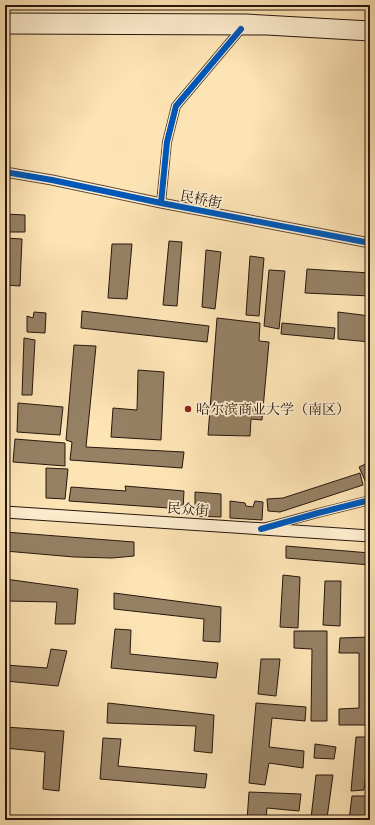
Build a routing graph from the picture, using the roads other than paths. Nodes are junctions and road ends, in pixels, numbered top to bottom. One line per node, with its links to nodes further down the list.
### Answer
1 (5, 19): 2 (main road)
2 (370, 27)
3 (5, 28): 4 (main road)
4 (241, 28): 5 (main road); 7 (street)
5 (370, 35)
6 (5, 172): 7 (street, 民桥街)
7 (161, 203): 8 (street, 民桥街)
8 (370, 243)
9 (370, 500): 11 (street)
10 (5, 512): 11 (main road, 民众街)
11 (261, 529): 12 (main road, 民众街)
12 (370, 536)

